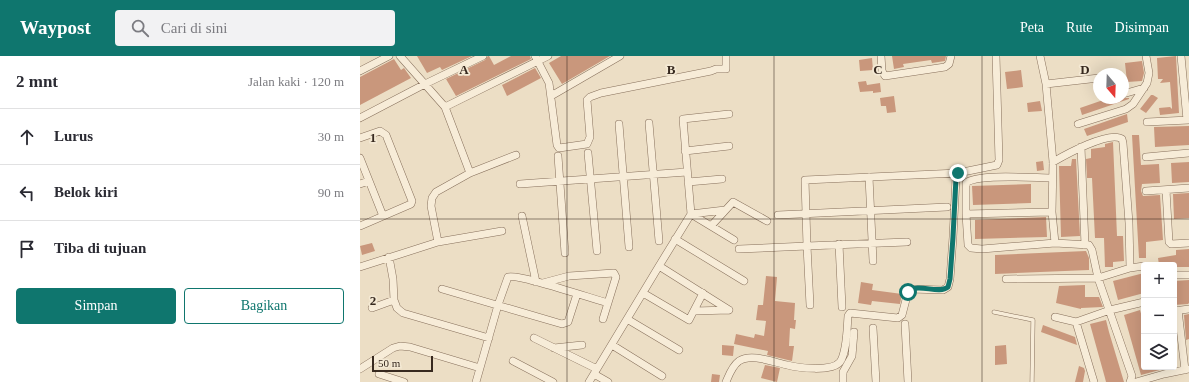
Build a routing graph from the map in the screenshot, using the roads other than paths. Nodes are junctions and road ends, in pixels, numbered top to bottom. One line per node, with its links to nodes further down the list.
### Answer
1 (389, 56): 14 (street)
2 (400, 56): 16 (street)
3 (483, 56): 16 (street)
4 (548, 56): 13 (street)
5 (620, 56): 20 (street)
6 (726, 56): 20 (street)
7 (881, 56): 8 (street)
8 (951, 56)
9 (996, 56): 42 (street)
10 (1040, 56): 17 (street)
11 (1146, 56): 18 (street)
12 (1181, 56): 24 (street)
13 (537, 59): 20 (street); 21 (street)
14 (360, 71)
15 (1093, 79): 17 (street)
16 (425, 84): 21 (street); 23 (street)
17 (1046, 84): 39 (street)
18 (1144, 88): 19 (street); 28 (street)
19 (1129, 92)
20 (551, 96)
21 (445, 107): 41 (street)
22 (730, 114): 32 (street)
23 (360, 118)
24 (1188, 120): 25 (street)
25 (1147, 122)
26 (649, 123): 43 (street)
27 (618, 124): 44 (street)
28 (1078, 124)
29 (360, 138): 65 (street)
30 (729, 146): 32 (street)
31 (1081, 147): 39 (street); 80 (street); 91 (street)
32 (685, 151): 40 (street)
33 (588, 153): 47 (street)
34 (1189, 153): 37 (street)
35 (516, 155): 41 (street)
36 (558, 156): 50 (street)
37 (1146, 157)
38 (360, 158): 49 (street)
39 (1053, 162): 46 (street)
40 (687, 172): 43 (street); 51 (street)
41 (470, 173): 74 (street)
42 (958, 173): 45 (street); 143 (street)
43 (653, 174): 44 (street); 73 (street)
44 (623, 176): 47 (street); 82 (street)
45 (869, 177): 59 (street); 62 (street)
46 (1052, 178): 60 (street); 63 (street)
47 (590, 179): 50 (street); 84 (street)
48 (722, 179): 51 (street)
49 (369, 181): 52 (street); 65 (street)
50 (560, 181): 53 (street); 85 (street)
51 (688, 182): 61 (street)
52 (360, 184)
53 (520, 184)
54 (1189, 188): 55 (street)
55 (1166, 190): 56 (street); 78 (street)
56 (1146, 191)
57 (947, 207): 59 (street)
58 (726, 210): 61 (street); 67 (street); 69 (street)
59 (871, 211): 62 (street); 76 (street)
60 (1052, 212): 63 (street); 77 (street)
61 (691, 214): 69 (street); 71 (street)
62 (806, 214): 64 (street); 81 (street)
63 (966, 214): 77 (street)
64 (778, 215)
65 (383, 216): 68 (street)
66 (522, 216): 97 (street)
67 (767, 221)
68 (360, 226)
69 (711, 226): 72 (street)
70 (502, 231): 74 (street)
71 (675, 239): 88 (street); 96 (street)
72 (734, 240)
73 (659, 241)
74 (438, 242): 86 (street)
75 (907, 242): 76 (street)
76 (872, 243): 79 (street); 87 (street)
77 (1055, 243): 80 (street)
78 (1189, 243)
79 (839, 244): 81 (street); 107 (street)
80 (1085, 245): 94 (street)
81 (807, 246): 83 (street); 105 (street)
82 (629, 247)
83 (739, 249)
84 (597, 250)
85 (565, 253)
86 (389, 256): 90 (street); 102 (street)
87 (873, 261)
88 (659, 266): 99 (street); 100 (street)
89 (1141, 266): 91 (street)
90 (360, 267)
91 (1130, 268): 94 (street)
92 (1177, 275): 93 (street)
93 (1189, 275)
94 (1098, 278): 95 (street); 110 (street)
95 (1006, 279)
96 (744, 281)
97 (539, 283): 101 (street); 104 (street); 106 (street)
98 (442, 289): 106 (street)
99 (643, 293): 111 (street); 117 (street)
100 (702, 293): 111 (street); 111 (street)
101 (577, 294): 104 (street); 106 (street)
102 (394, 300): 108 (street); 122 (street)
103 (1141, 303): 110 (street)
104 (608, 304): 116 (street)
105 (810, 305)
106 (498, 306): 122 (street)
107 (842, 307)
108 (372, 308)
109 (1189, 308): 112 (street)
110 (1110, 310): 118 (street); 137 (street)
111 (695, 311)
112 (1177, 311)
113 (994, 312): 147 (lane)
114 (1177, 316): 132 (street)
115 (1055, 317): 118 (street)
116 (603, 319)
117 (627, 319): 125 (street); 127 (street)
118 (1076, 322): 148 (street)
119 (905, 324): 146 (street)
120 (873, 328): 145 (street)
121 (854, 332): 144 (street)
122 (489, 338): 129 (street)
123 (534, 338): 126 (street)
124 (582, 345): 126 (street)
125 (612, 345): 134 (street); 136 (street)
126 (554, 348): 134 (street)
127 (679, 350)
128 (513, 361): 140 (street)
129 (480, 368): 130 (street); 139 (street)
130 (360, 369)
131 (1177, 369): 132 (street)
132 (1187, 369)
133 (1163, 370): 137 (street)
134 (596, 371): 141 (street); 142 (street)
135 (379, 374): 138 (street)
136 (662, 376)
137 (1135, 381)
138 (403, 382)
139 (476, 382)
140 (553, 382)
141 (589, 382)
142 (608, 382)
143 (726, 382)
144 (843, 382)
145 (876, 382)
146 (908, 382)
147 (1032, 382)
148 (1094, 382)

